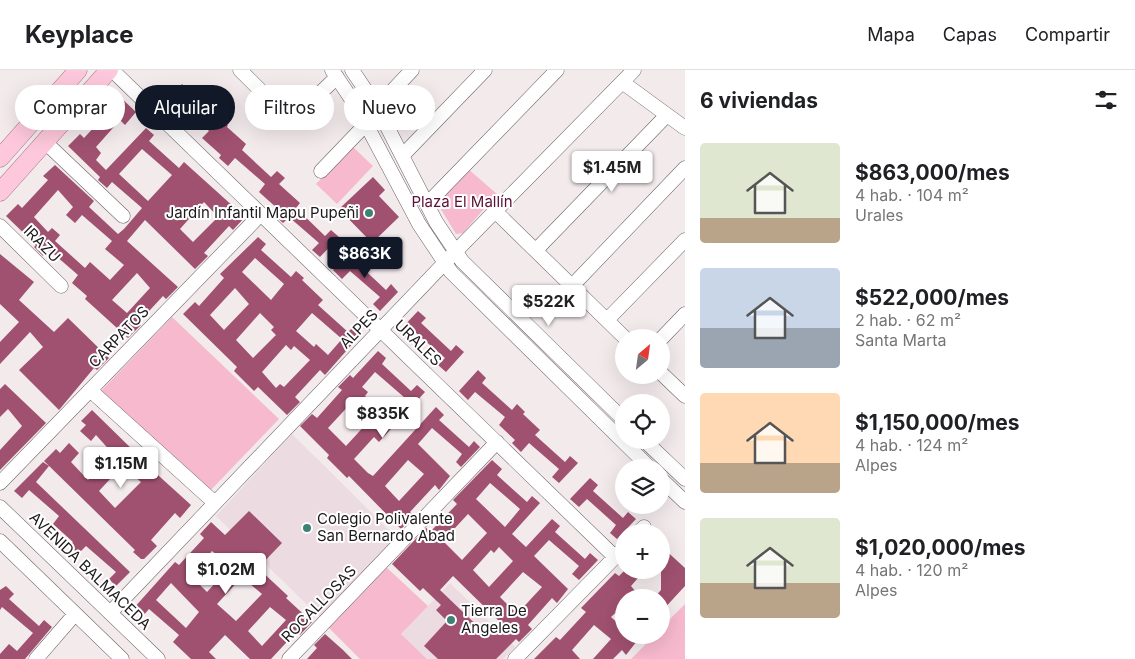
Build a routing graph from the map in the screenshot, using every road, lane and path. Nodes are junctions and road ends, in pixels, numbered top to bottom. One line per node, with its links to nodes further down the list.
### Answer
1 (78, 70): 21 (main road)
2 (110, 70): 19 (main road); 27 (street, URALES)
3 (240, 70): 9 (street)
4 (352, 70): 11 (street)
5 (412, 70): 12 (street)
6 (485, 70): 20 (street)
7 (557, 70): 25 (street)
8 (634, 70): 10 (street, ALPES)
9 (334, 74): 13 (street)
10 (622, 82): 14 (street); 26 (street, ALPES)
11 (362, 85)
12 (398, 85)
13 (344, 89)
14 (667, 115): 15 (street); 31 (street)
15 (685, 128)
16 (361, 130): 23 (street)
17 (370, 130): 33 (street)
18 (389, 130): 20 (street)
19 (45, 142): 24 (main road); 28 (street)
20 (402, 156): 25 (street)
21 (0, 158)
22 (685, 168): 35 (street)
23 (321, 171)
24 (0, 192)
25 (427, 204): 32 (street)
26 (495, 211): 31 (street); 32 (street, ALPES)
27 (261, 214): 39 (street, URALES); 42 (street, CARPATOS)
28 (123, 216)
29 (0, 226): 34 (street, IRAZU)
30 (685, 240): 37 (street)
31 (536, 250): 35 (street)
32 (455, 252): 33 (street, ALPES); 44 (street)
33 (444, 263): 39 (street, ALPES); 47 (street)
34 (61, 286)
35 (572, 286): 37 (street)
36 (685, 314): 40 (street)
37 (607, 320): 38 (street)
38 (616, 329)
39 (380, 330): 45 (street, URALES); 52 (street, ALPES)
40 (670, 330)
41 (670, 381): 43 (street)
42 (90, 390): 49 (street, CARPATOS); 52 (street)
43 (683, 392)
44 (615, 411)
45 (496, 442): 55 (street, URALES); 62 (street, ROCALLOSAS)
46 (655, 449): 48 (street)
47 (641, 459)
48 (682, 472)
49 (0, 483)
50 (670, 488): 51 (street)
51 (685, 502)
52 (215, 503): 57 (street, ALPES)
53 (0, 506): 57 (street, AVENIDA BALMACEDA)
54 (0, 542): 58 (street)
55 (615, 548)
56 (615, 556): 63 (street)
57 (110, 613): 61 (street, AVENIDA BALMACEDA)
58 (75, 614): 59 (street); 60 (street)
59 (36, 659)
60 (122, 659)
61 (158, 659)
62 (289, 659)
63 (515, 659)

